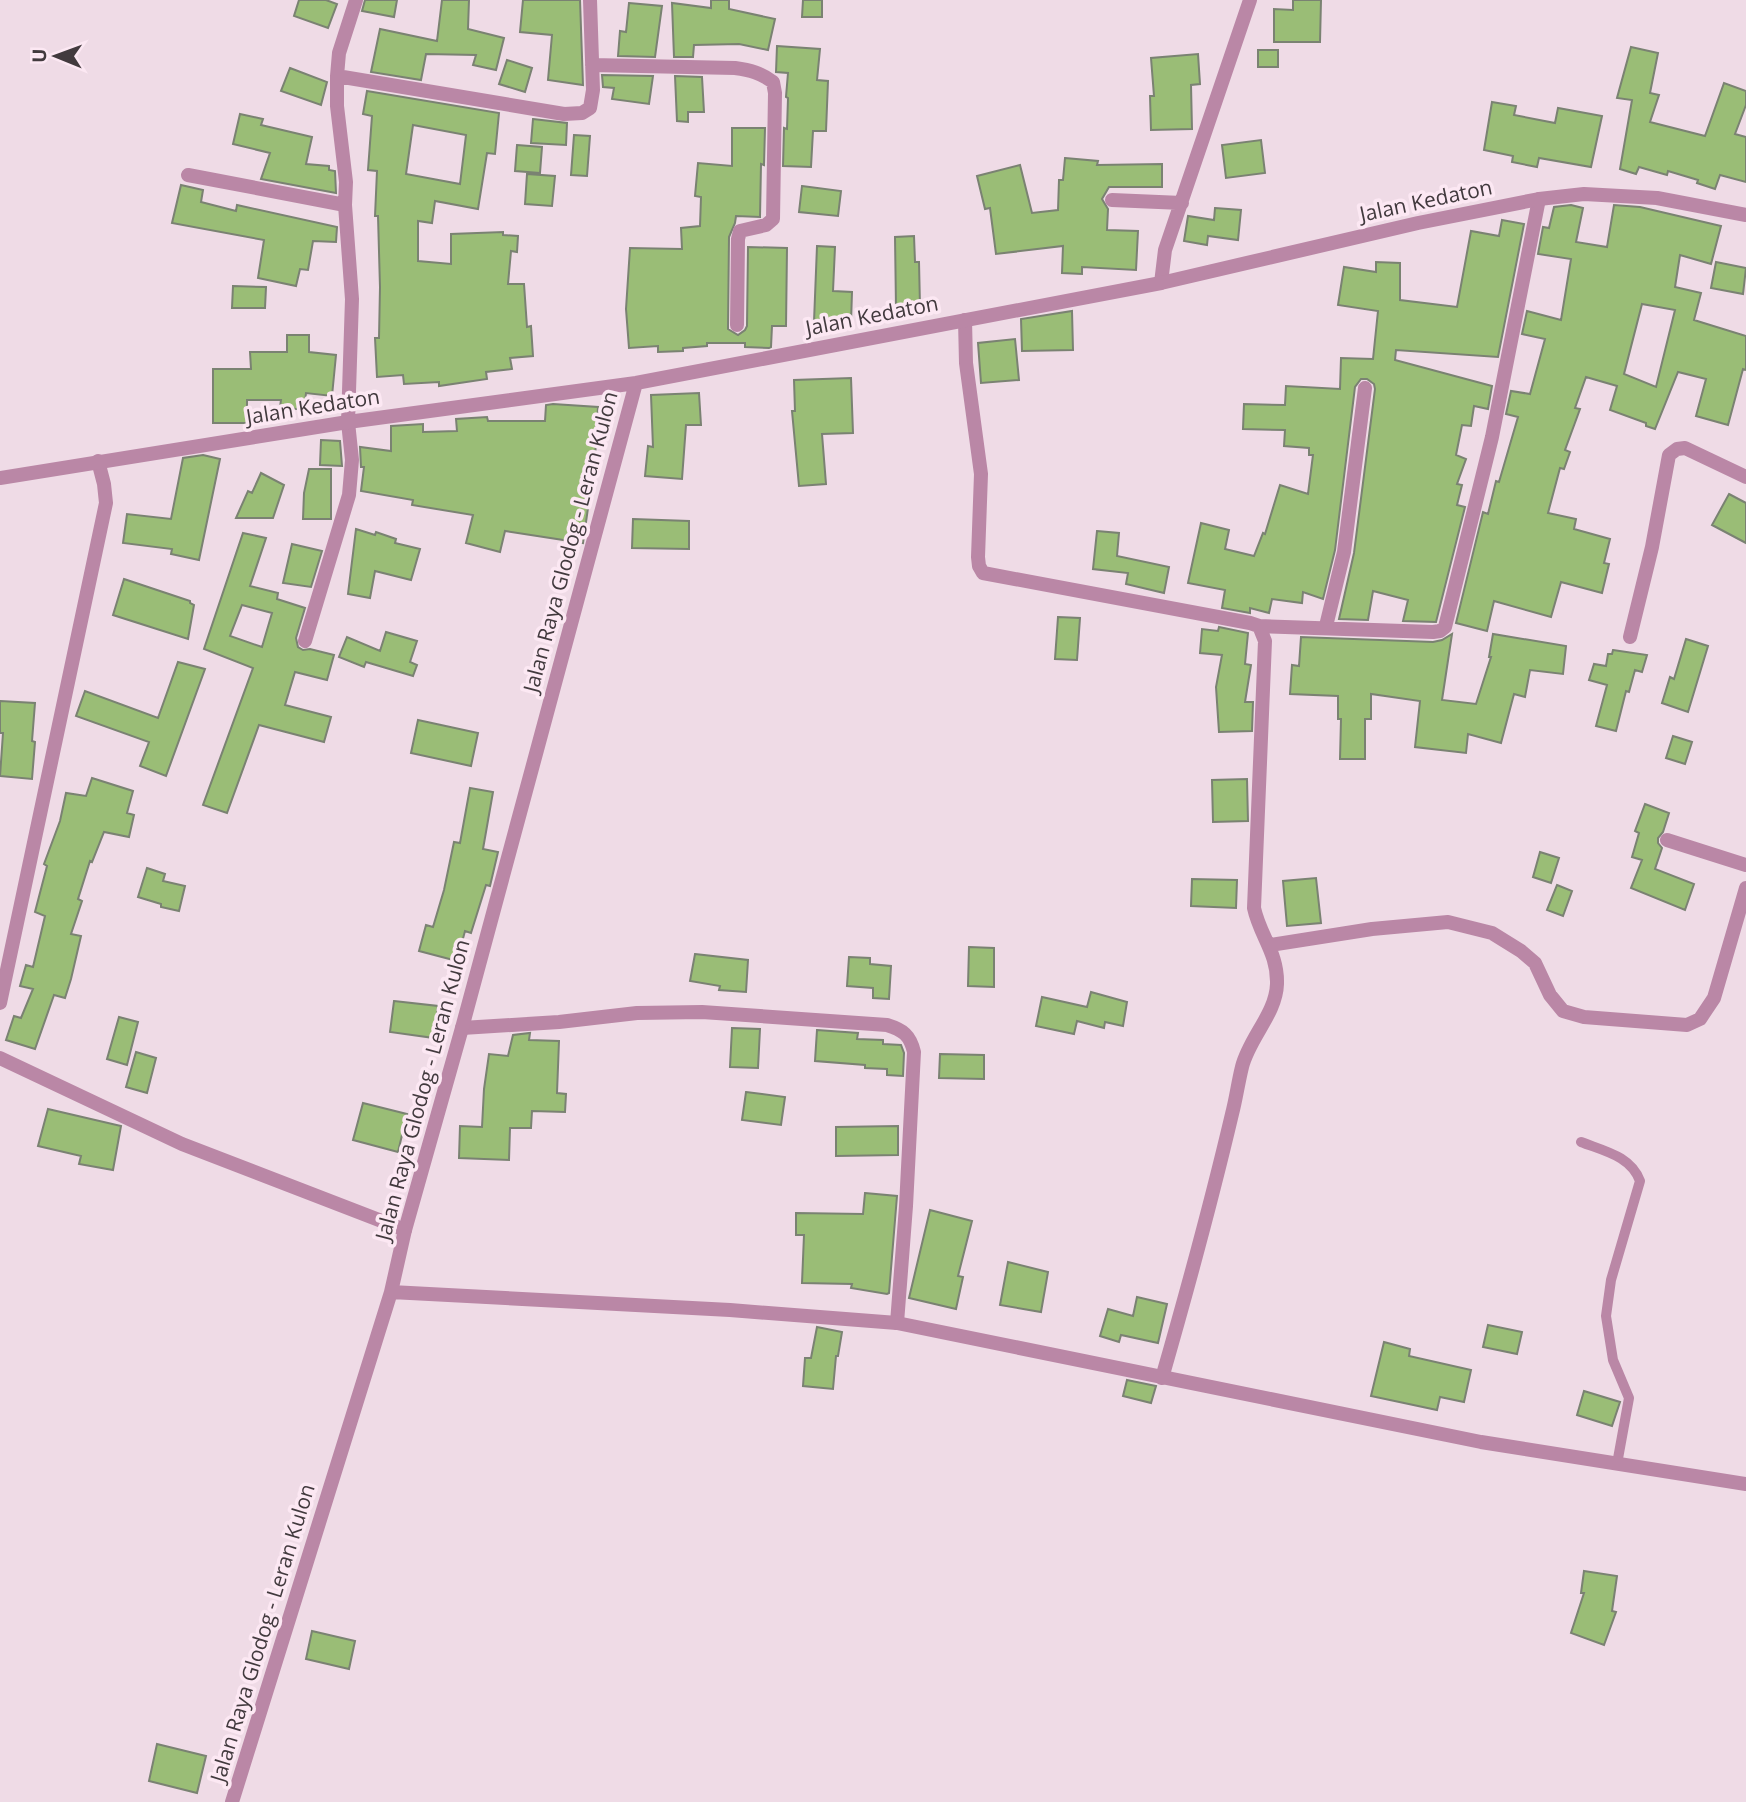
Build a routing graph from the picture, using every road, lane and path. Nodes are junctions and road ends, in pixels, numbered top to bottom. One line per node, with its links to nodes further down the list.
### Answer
1 (356, 0): 5 (street)
2 (590, 0): 4 (street)
3 (1250, 0): 9 (street)
4 (592, 65): 5 (street); 14 (street)
5 (337, 76): 10 (street)
6 (188, 175): 10 (street)
7 (1539, 198): 11 (street, Jalan Kedaton); 12 (street, Jalan Kedaton); 22 (street)
8 (1112, 200): 9 (street)
9 (1182, 203): 12 (street)
10 (345, 205): 17 (street)
11 (1746, 215)
12 (1161, 283): 13 (street, Jalan Kedaton)
13 (965, 320): 15 (street, Jalan Kedaton); 21 (street)
14 (737, 325)
15 (636, 383): 17 (street, Jalan Kedaton); 30 (street, Jalan Raya Glodog - Leran Kulon)
16 (1365, 388): 22 (street)
17 (348, 422): 18 (street, Jalan Kedaton); 24 (street)
18 (98, 461): 20 (street, Jalan Kedaton); 29 (street)
19 (1746, 477): 23 (street)
20 (0, 478)
21 (1259, 626): 22 (street); 28 (street)
22 (1326, 626)
23 (1630, 637)
24 (304, 641)
25 (1667, 840): 26 (street)
26 (1746, 865)
27 (1746, 888): 28 (street)
28 (1270, 945): 36 (street)
29 (0, 1003)
30 (462, 1028): 33 (street, Jalan Raya Glodog - Leran Kulon); 35 (street)
31 (0, 1058): 33 (street)
32 (1581, 1142): 37 (lane)
33 (405, 1230): 34 (street, Jalan Raya Glodog - Leran Kulon)
34 (391, 1292): 35 (street); 39 (street, Jalan Raya Glodog - Leran Kulon)
35 (897, 1323): 36 (street)
36 (1162, 1378): 37 (street)
37 (1617, 1464): 38 (street)
38 (1746, 1484)
39 (232, 1802)

